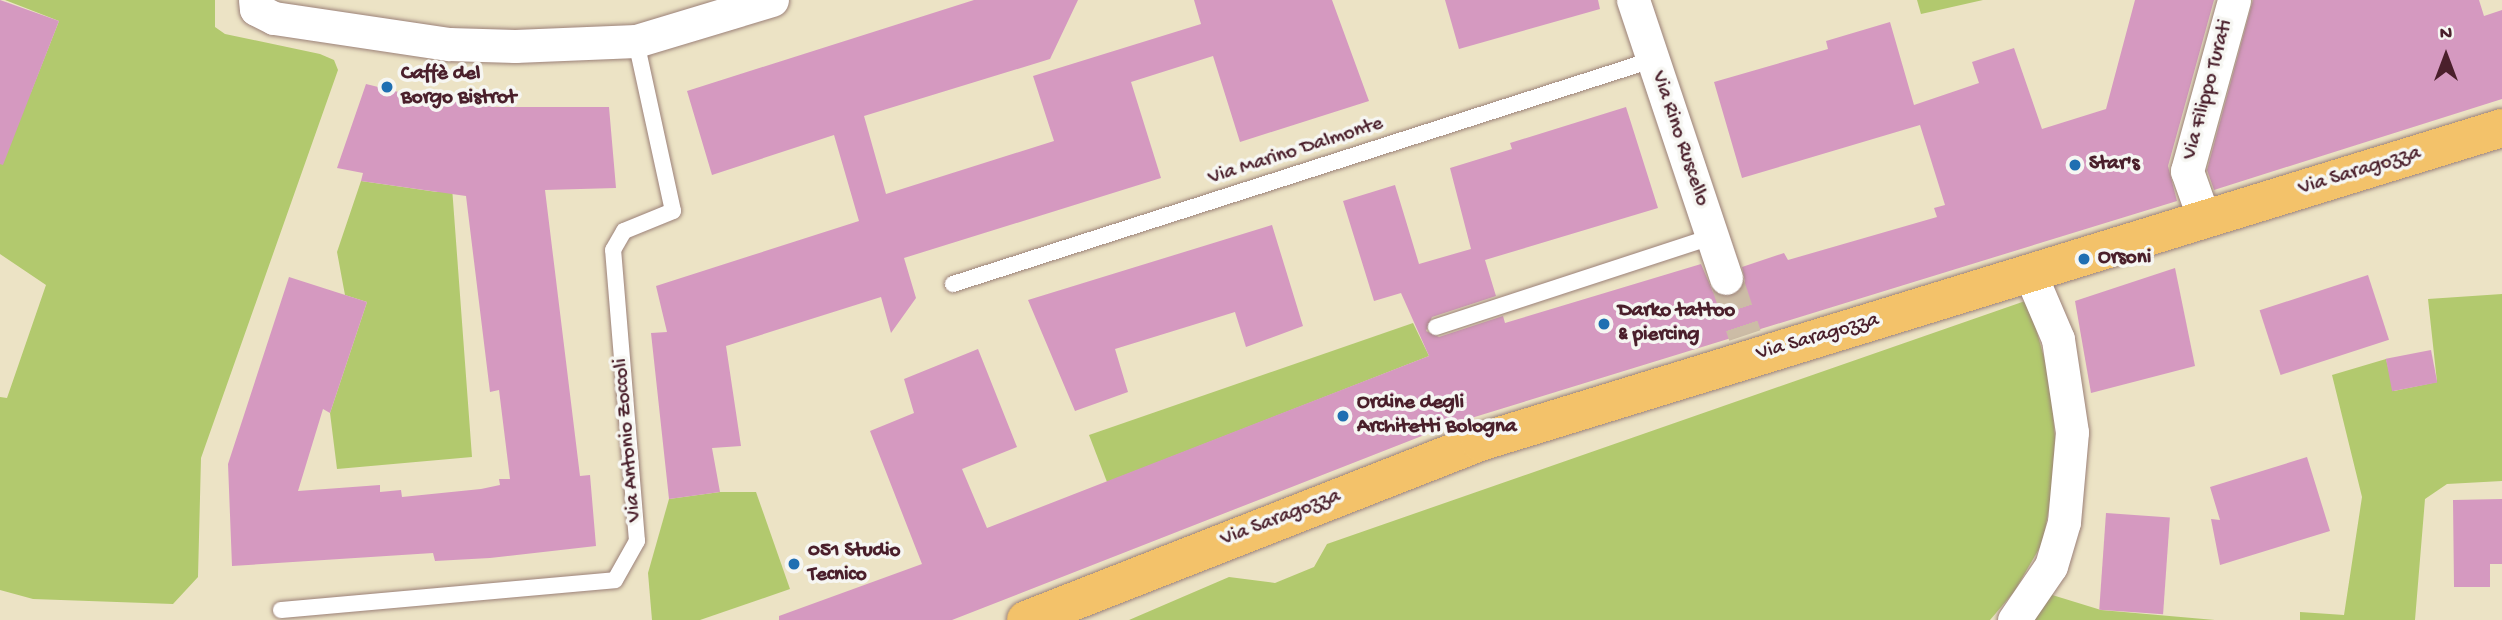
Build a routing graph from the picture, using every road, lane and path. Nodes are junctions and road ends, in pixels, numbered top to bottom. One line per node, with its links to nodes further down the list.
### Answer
1 (255, 0): 5 (street)
2 (772, 0): 5 (street)
3 (1633, 0): 6 (street, Via Rino Ruscello)
4 (2234, 0): 8 (street, Via Filippo Turati)
5 (636, 41): 14 (lane, Via Antonio Zoccoli)
6 (1652, 60): 9 (street, Via Rino Ruscello); 12 (lane, Via Marino Dalmonte)
7 (2502, 128): 8 (main road, Via Saragozza)
8 (2204, 219): 10 (main road, Via Saragozza)
9 (1712, 237): 11 (street, Via Rino Ruscello); 13 (lane)
10 (2031, 276): 15 (main road, Via Saragozza); 16 (street)
11 (1726, 278)
12 (953, 284)
13 (1436, 327)
14 (281, 610)
15 (1026, 620)
16 (2014, 620)

